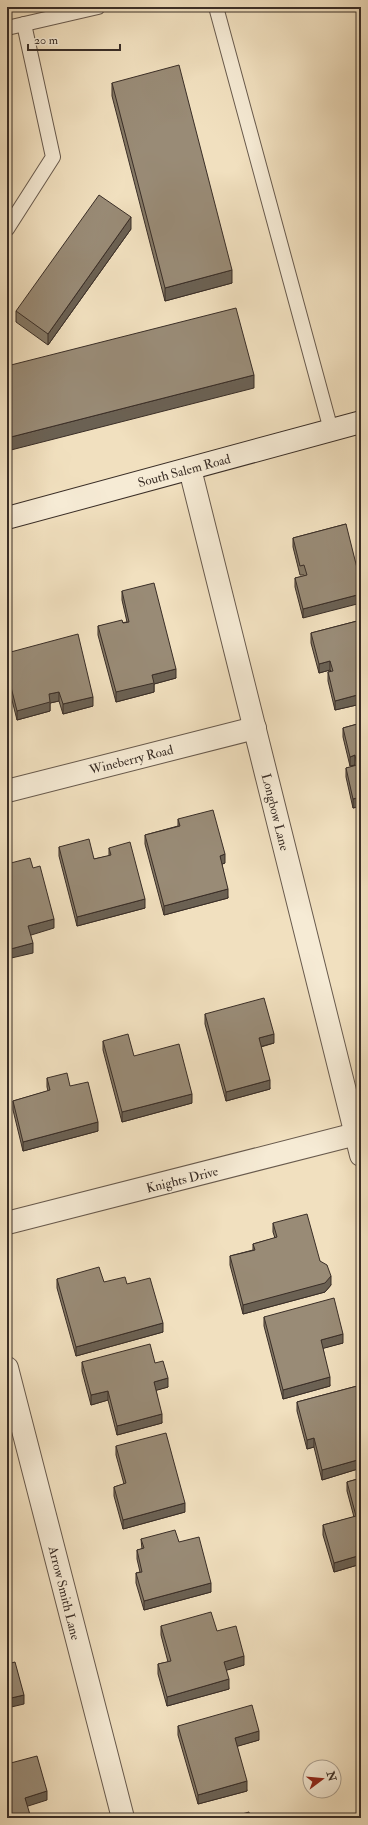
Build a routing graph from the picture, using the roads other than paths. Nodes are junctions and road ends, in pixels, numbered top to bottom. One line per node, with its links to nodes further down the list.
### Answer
1 (98, 7): 3 (lane)
2 (216, 7): 7 (lane)
3 (24, 24): 4 (lane); 5 (lane)
4 (7, 28)
5 (7, 229)
6 (361, 422): 7 (street, South Salem Road)
7 (331, 430): 8 (street, South Salem Road)
8 (190, 469): 9 (street, South Salem Road); 10 (street, Longbow Lane)
9 (7, 518)
10 (255, 728): 11 (street, Wineberry Road); 12 (street, Longbow Lane)
11 (7, 791)
12 (359, 1144): 13 (street, Knights Drive)
13 (7, 1223)
14 (7, 1368): 15 (street, Arrow Smith Lane)
15 (123, 1818)

